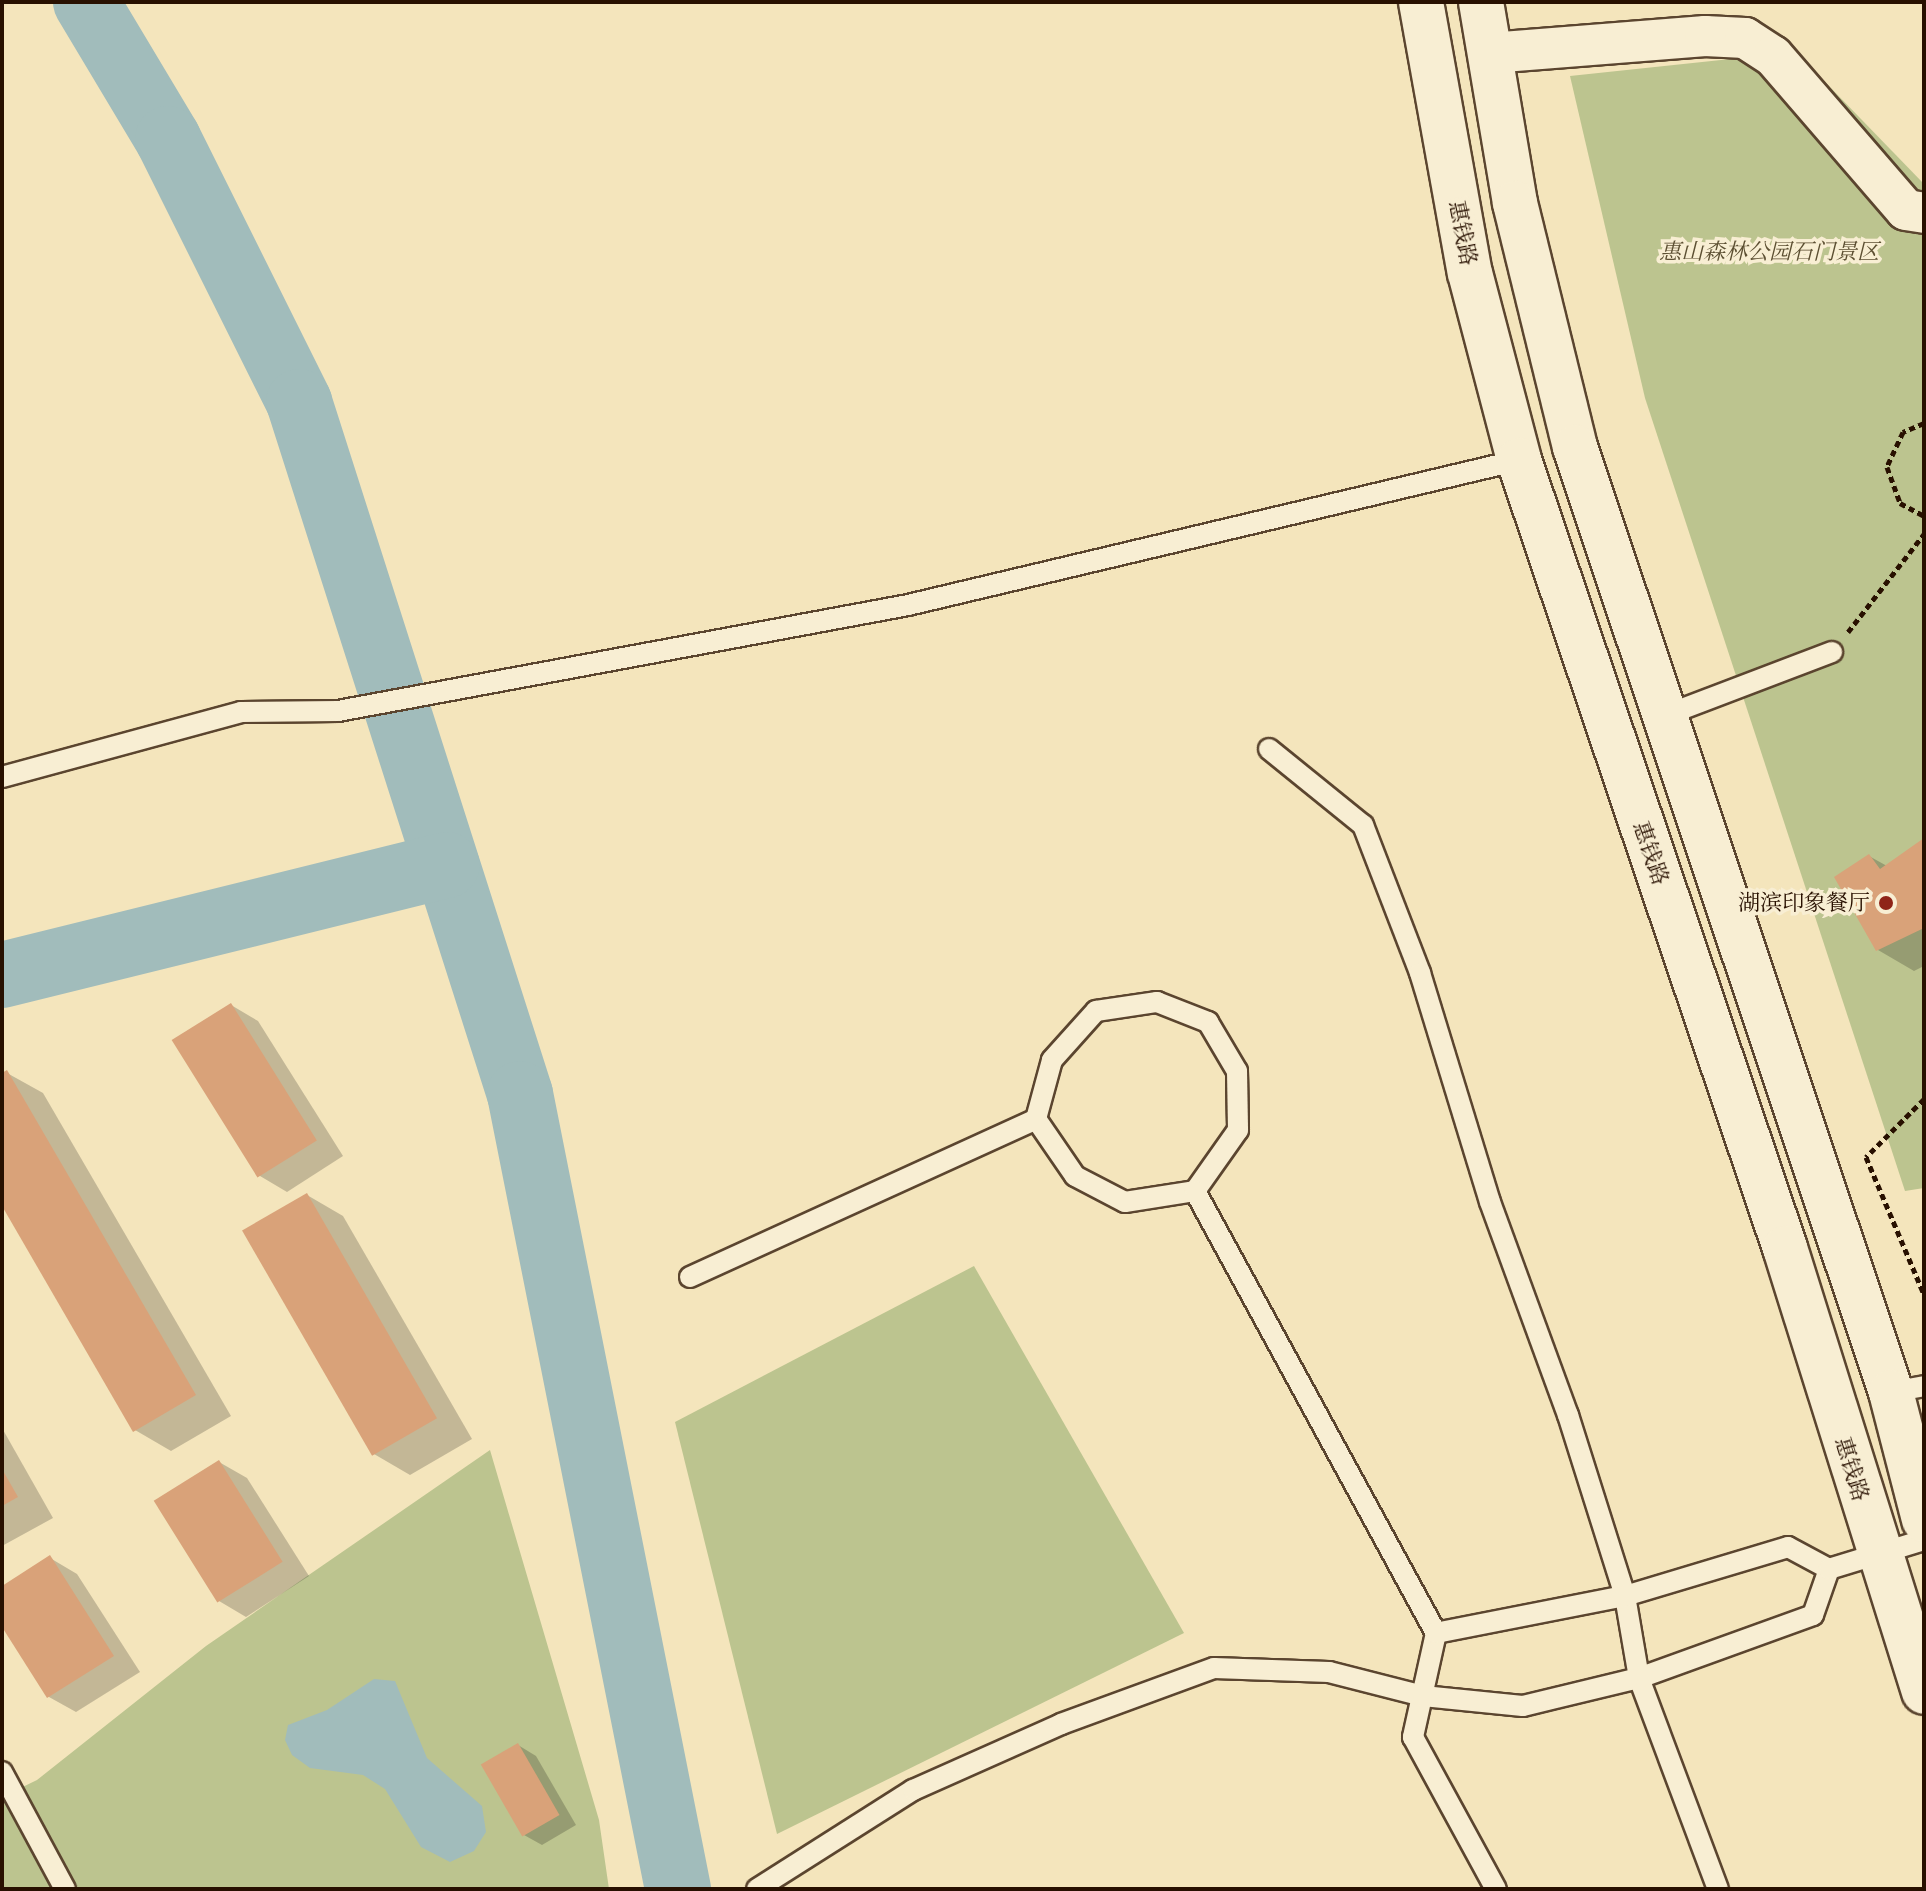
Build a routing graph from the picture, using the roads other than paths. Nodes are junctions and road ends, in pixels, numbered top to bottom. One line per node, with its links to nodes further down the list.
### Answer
1 (1421, 2): 5 (main road, 惠钱路)
2 (1481, 2): 3 (main road)
3 (1490, 53): 4 (street); 7 (main road)
4 (1924, 213)
5 (1519, 460): 9 (lane); 16 (main road, 惠钱路)
6 (1832, 652): 7 (lane)
7 (1661, 717): 13 (main road)
8 (1269, 749): 18 (lane)
9 (2, 777)
10 (1036, 1119): 11 (lane); 11 (lane); 12 (lane)
11 (1195, 1191): 19 (lane)
12 (690, 1277)
13 (1908, 1389): 14 (main road)
14 (1924, 1520)
15 (1924, 1540): 16 (lane)
16 (1878, 1555): 17 (lane); 21 (main road, 惠钱路)
17 (1829, 1569): 18 (lane); 20 (lane)
18 (1625, 1596): 19 (lane); 20 (lane)
19 (1436, 1633): 22 (lane)
20 (1639, 1678): 22 (lane); 27 (lane)
21 (1924, 1692)
22 (1423, 1696): 25 (lane); 26 (lane)
23 (2, 1772): 24 (lane)
24 (65, 1889)
25 (757, 1889)
26 (1496, 1889)
27 (1718, 1889)

